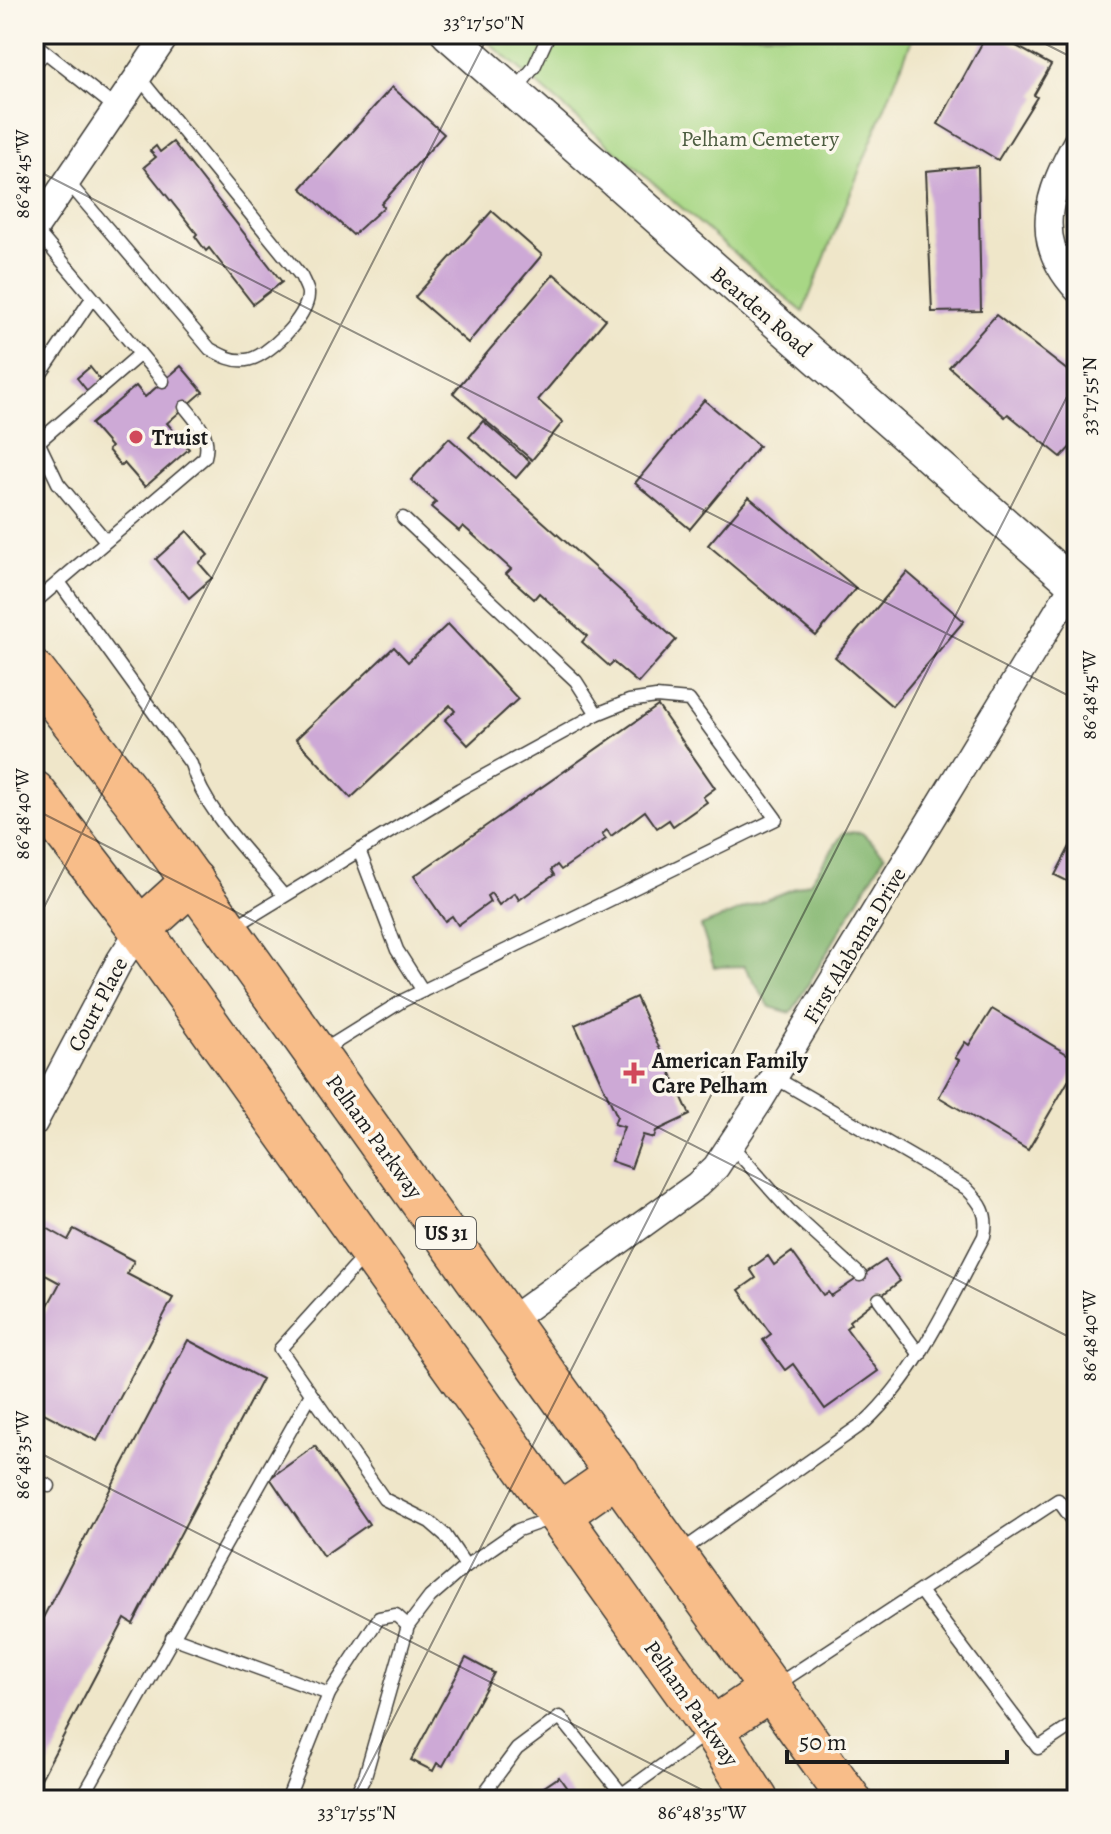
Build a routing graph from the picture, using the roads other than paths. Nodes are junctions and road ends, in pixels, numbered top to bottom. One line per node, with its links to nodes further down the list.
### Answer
1 (167, 34): 6 (street)
2 (448, 34): 7 (street, Bearden Road)
3 (549, 34): 7 (lane)
4 (39, 47): 5 (lane); 8 (lane)
5 (34, 65)
6 (138, 76): 8 (street); 10 (lane)
7 (514, 93): 22 (street, Bearden Road)
8 (116, 108): 10 (street)
9 (1077, 141): 12 (street)
10 (67, 181): 11 (street)
11 (34, 230): 13 (lane)
12 (1077, 289)
13 (92, 298): 14 (lane); 16 (lane)
14 (140, 354): 15 (lane); 18 (lane)
15 (163, 381)
16 (34, 384)
17 (185, 407): 20 (lane)
18 (35, 438): 20 (lane)
19 (403, 518): 25 (lane)
20 (106, 541): 21 (lane)
21 (59, 582): 23 (lane); 29 (lane)
22 (1075, 586): 34 (street, First Alabama Drive)
23 (34, 603)
24 (34, 672): 28 (main road, Pelham Parkway / US 31)
25 (597, 714): 27 (lane); 32 (lane)
26 (34, 792): 30 (main road, Pelham Parkway)
27 (359, 850): 29 (lane); 32 (lane)
28 (193, 881): 30 (main road); 31 (main road, Pelham Parkway / US 31)
29 (283, 895): 31 (lane)
30 (140, 929): 35 (street, Court Place); 37 (main road, Pelham Parkway)
31 (228, 931): 33 (main road, Pelham Parkway / US 31)
32 (423, 991): 33 (lane)
33 (317, 1054): 40 (main road, Pelham Parkway / US 31)
34 (774, 1077): 36 (street, First Alabama Drive); 41 (lane)
35 (34, 1123)
36 (731, 1145): 38 (lane); 40 (street, First Alabama Drive)
37 (370, 1250): 42 (lane); 46 (main road, Pelham Parkway)
38 (860, 1275)
39 (879, 1299): 41 (lane)
40 (509, 1321): 43 (main road, Pelham Parkway / US 31)
41 (920, 1355): 48 (lane)
42 (311, 1394): 49 (lane); 52 (lane)
43 (618, 1474): 46 (main road); 48 (main road, Pelham Parkway / US 31)
44 (34, 1479): 45 (lane)
45 (49, 1486)
46 (559, 1515): 49 (lane); 56 (main road, Pelham Parkway)
47 (1077, 1526): 50 (lane)
48 (677, 1555): 53 (main road, Pelham Parkway / US 31)
49 (466, 1566): 51 (lane)
50 (920, 1591): 53 (lane); 55 (lane)
51 (408, 1626): 54 (lane); 59 (lane)
52 (172, 1637): 54 (lane); 57 (lane)
53 (772, 1688): 56 (main road); 62 (main road, Pelham Parkway / US 31)
54 (329, 1694): 58 (lane)
55 (1077, 1722)
56 (712, 1729): 60 (lane); 61 (main road, Pelham Parkway)
57 (81, 1800)
58 (287, 1800)
59 (353, 1800)
60 (479, 1800)
61 (757, 1800)
62 (850, 1800)

